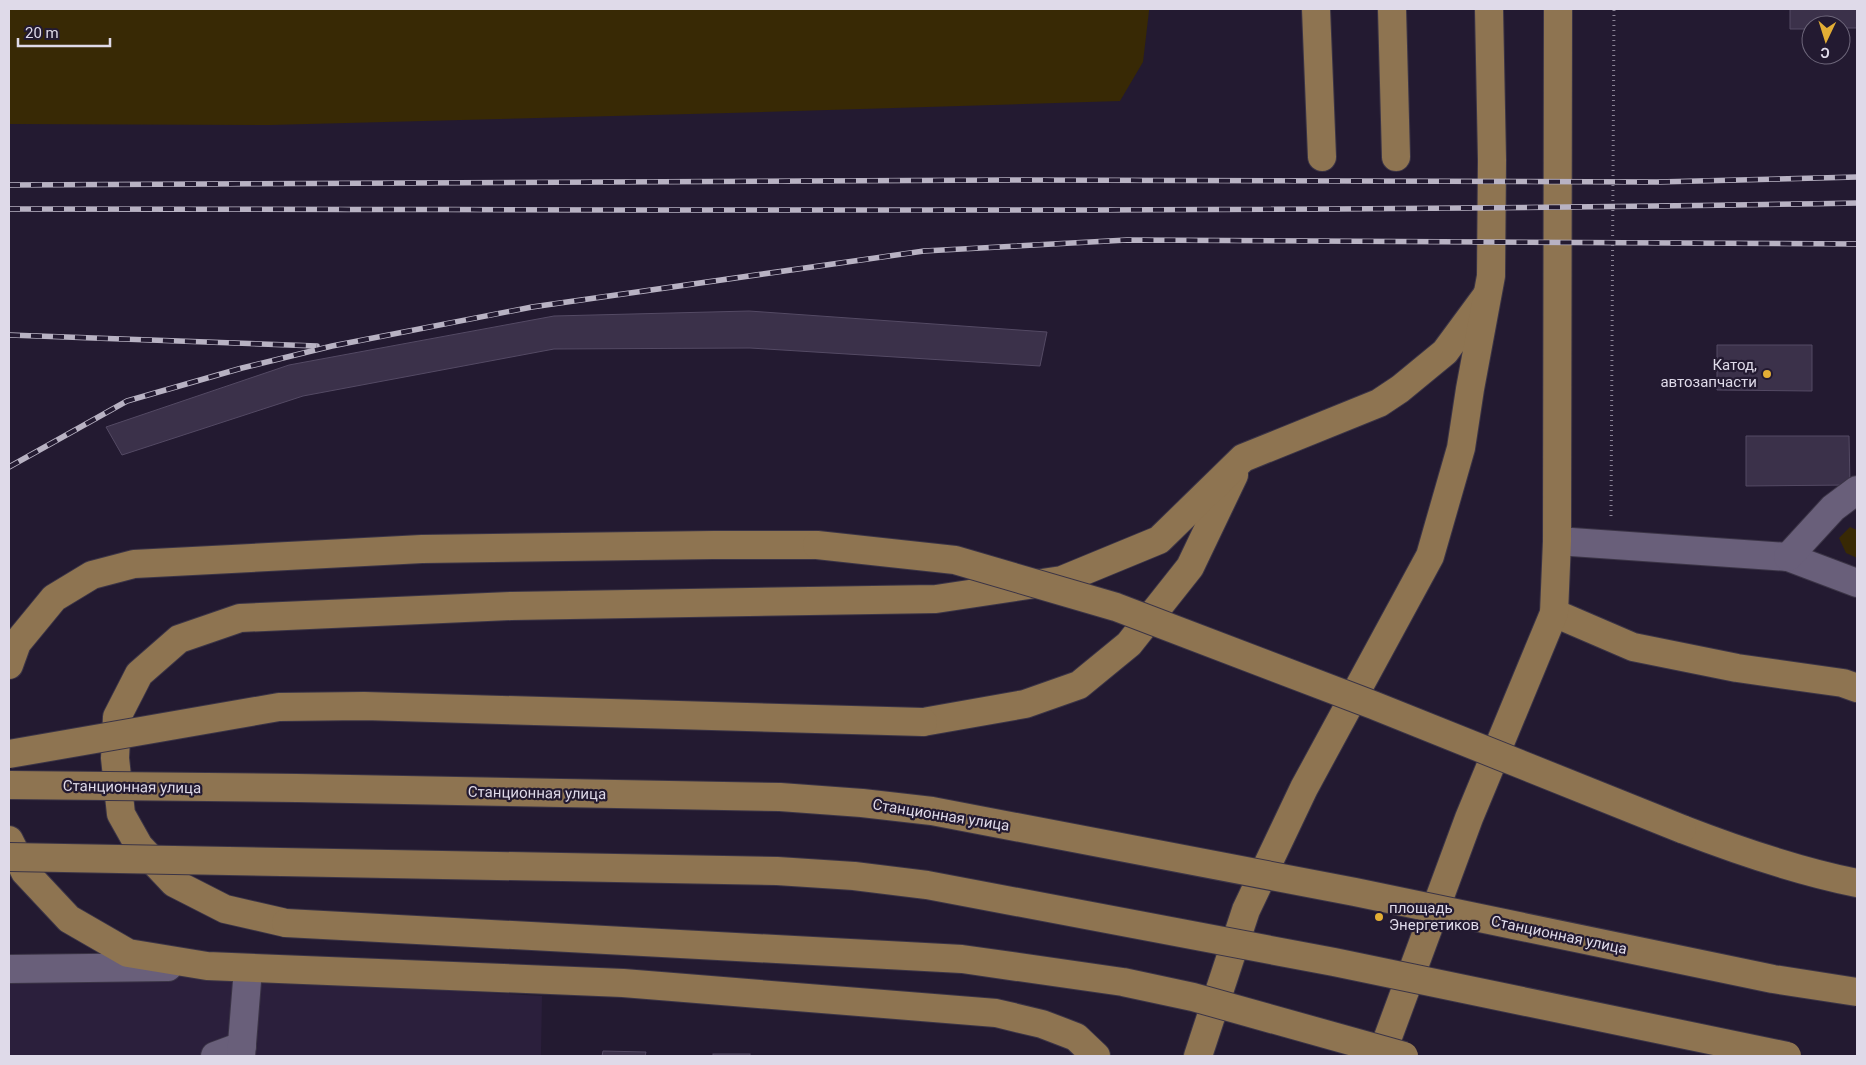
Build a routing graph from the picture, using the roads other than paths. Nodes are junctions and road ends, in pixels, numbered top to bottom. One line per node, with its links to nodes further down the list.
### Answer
1 (1316, 9): 5 (main road)
2 (1392, 9): 6 (main road)
3 (1489, 9): 7 (main road)
4 (1558, 9): 11 (main road)
5 (1322, 157)
6 (1396, 157)
7 (1488, 295): 8 (main road); 29 (main road)
8 (1242, 458): 17 (main road, bridge); 31 (main road, bridge)
9 (1857, 490): 10 (street)
10 (1845, 511): 12 (street)
11 (1557, 541): 12 (street); 14 (main road)
12 (1788, 557): 13 (street)
13 (1857, 583)
14 (1554, 614): 16 (main road); 30 (main road)
15 (9, 665): 21 (main road, bridge)
16 (1857, 688)
17 (9, 754)
18 (9, 785): 25 (main road, Станционная улица, bridge)
19 (9, 840): 22 (main road)
20 (9, 857): 32 (main road, bridge)
21 (1857, 883)
22 (207, 966): 23 (street); 24 (main road)
23 (9, 969)
24 (248, 969): 26 (street); 28 (main road)
25 (1857, 992)
26 (241, 1051): 27 (street)
27 (215, 1056)
28 (1096, 1056)
29 (1198, 1056)
30 (1381, 1056)
31 (1404, 1056)
32 (1787, 1056)

